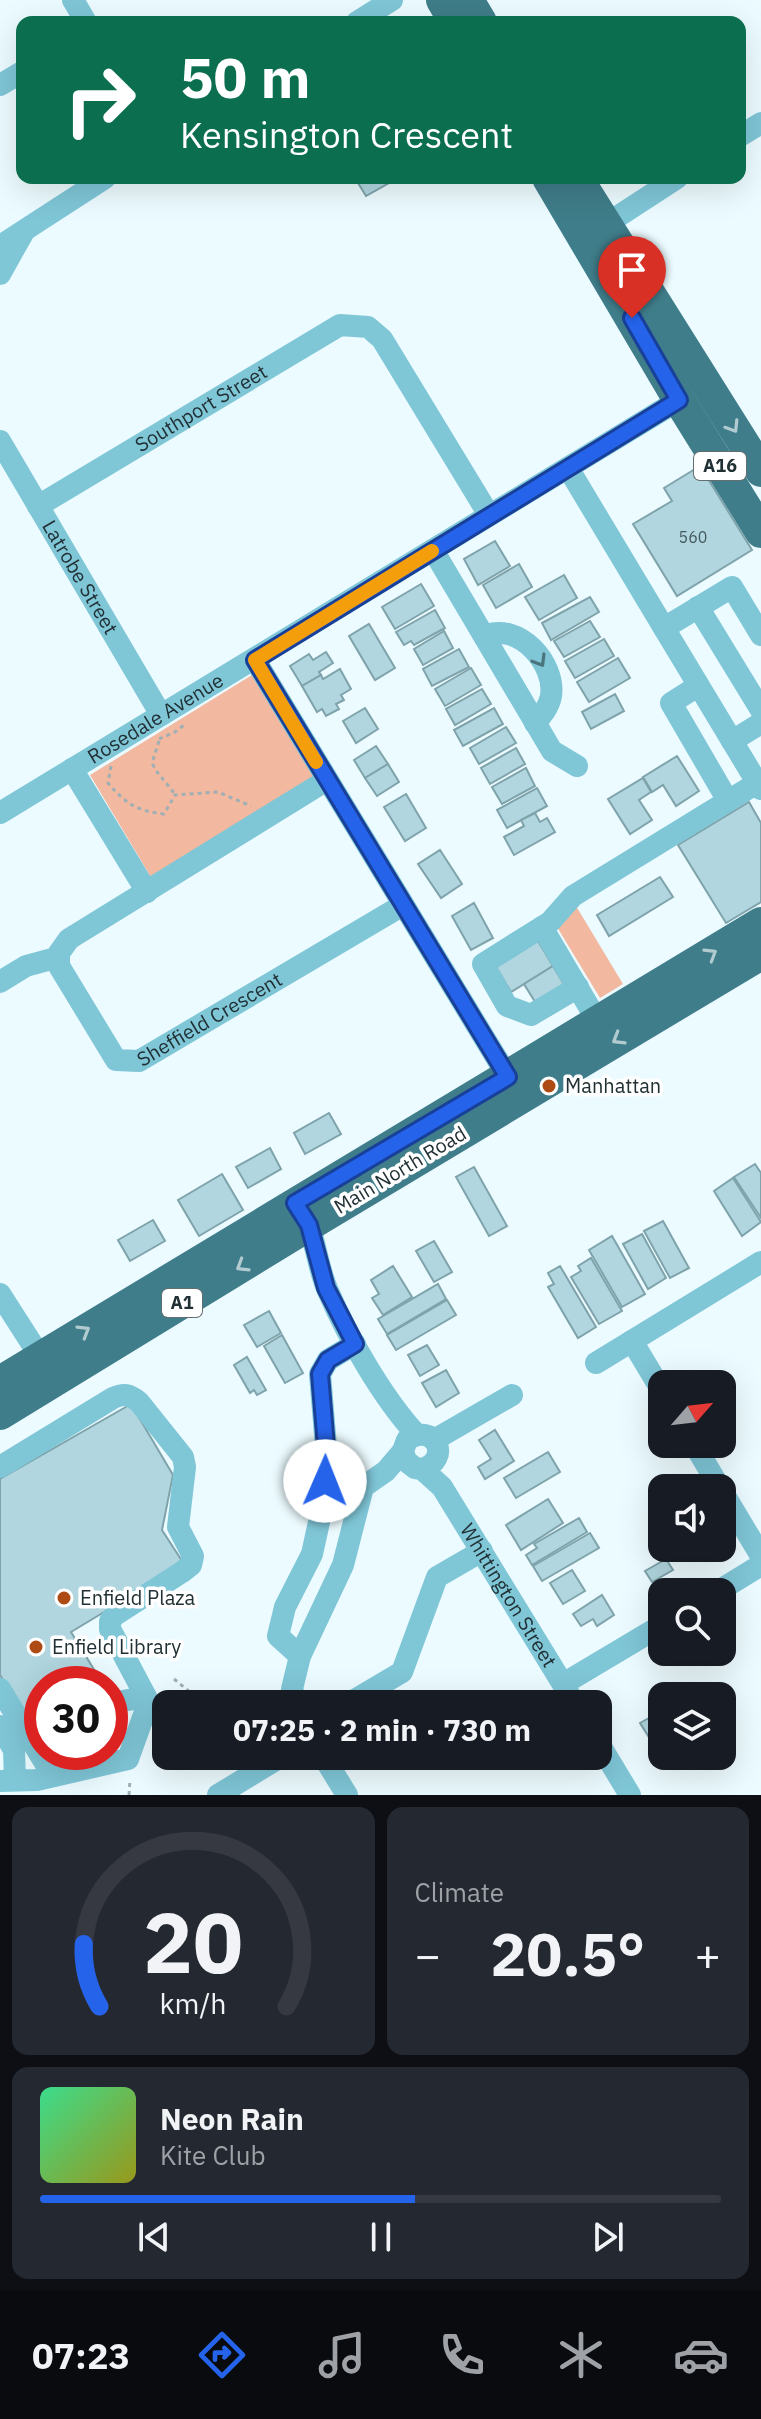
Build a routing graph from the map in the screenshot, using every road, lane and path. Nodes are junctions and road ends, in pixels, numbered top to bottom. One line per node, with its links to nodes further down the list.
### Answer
1 (392, 0): 4 (street)
2 (442, 0): 3 (highway)
3 (473, 11)
4 (367, 16)
5 (96, 184): 10 (street)
6 (553, 184): 9 (highway, A16)
7 (579, 184): 9 (highway, A16)
8 (668, 184): 9 (street)
9 (595, 231): 13 (highway, A16)
10 (24, 232): 11 (street); 12 (street)
11 (0, 246)
12 (0, 274)
13 (693, 392): 15 (street, Rosedale Avenue); 16 (highway, A16, one-way to 16); 19 (highway, A16)
14 (0, 441): 17 (street, Latrobe Street)
15 (568, 468): 18 (street, Rosedale Avenue); 22 (street)
16 (761, 471)
17 (38, 506): 18 (street, Southport Street); 31 (street, Latrobe Street)
18 (489, 515): 20 (street, Rosedale Avenue)
19 (761, 532)
20 (433, 550): 24 (street); 25 (street, Rosedale Avenue)
21 (698, 607): 22 (street); 23 (street); 27 (street)
22 (664, 628): 26 (street)
23 (761, 635)
24 (484, 636): 29 (street); 29 (street, one-way to 29)
25 (255, 660): 31 (street, Rosedale Avenue); 38 (street)
26 (698, 686): 33 (street); 41 (street)
27 (761, 710)
28 (192, 717): 32 (path)
29 (535, 723): 36 (street)
30 (761, 723): 33 (street)
31 (159, 724): 32 (path); 37 (street, Rosedale Avenue)
32 (160, 739): 34 (path); 40 (path)
33 (732, 741): 39 (street)
34 (151, 743)
35 (110, 766): 40 (path)
36 (577, 766)
37 (72, 769): 43 (street, Rosedale Avenue); 44 (street)
38 (327, 780): 44 (street); 45 (street)
39 (759, 786): 41 (street)
40 (175, 795): 42 (path)
41 (728, 801): 47 (street)
42 (253, 807)
43 (0, 813)
44 (147, 892): 49 (street)
45 (403, 905): 49 (street, Sheffield Crescent); 54 (street)
46 (761, 923): 53 (highway, Main North Road / A1, one-way to 46)
47 (542, 927): 51 (street); 52 (street)
48 (760, 956): 55 (highway, Main North Road / A1, one-way to 55)
49 (59, 957): 50 (street)
50 (0, 982)
51 (578, 987): 52 (street); 53 (street)
52 (507, 1006): 54 (street)
53 (598, 1022): 55 (highway, Main North Road / A1)
54 (476, 1025): 55 (street)
55 (514, 1087): 56 (highway, Main North Road / A1)
56 (302, 1214): 60 (street); 62 (highway, Main North Road / A1)
57 (761, 1262): 59 (street)
58 (0, 1294): 62 (street)
59 (632, 1341): 61 (street); 63 (street)
60 (355, 1344): 67 (street); 75 (street)
61 (596, 1363)
62 (48, 1369): 64 (highway, Main North Road / A1); 66 (highway, Main North Road / A1)
63 (649, 1370)
64 (0, 1382)
65 (512, 1395): 67 (street)
66 (0, 1414)
67 (418, 1451): 70 (street, Whittington Street); 75 (street)
68 (3, 1458): 83 (street)
69 (736, 1515): 71 (street)
70 (482, 1551): 77 (street, Whittington Street); 81 (street)
71 (761, 1556)
72 (761, 1565): 73 (street)
73 (736, 1580)
74 (648, 1633): 77 (street)
75 (300, 1656): 80 (street)
76 (174, 1679): 79 (path)
77 (563, 1684): 82 (street, Whittington Street)
78 (0, 1689): 85 (street)
79 (188, 1690)
80 (292, 1690)
81 (372, 1690)
82 (567, 1690)
83 (146, 1697): 84 (street); 92 (street)
84 (128, 1700)
85 (24, 1724)
86 (0, 1726): 93 (street)
87 (612, 1765): 97 (street)
88 (130, 1769): 94 (path)
89 (50, 1770): 92 (street)
90 (259, 1770): 95 (street)
91 (332, 1770): 96 (street)
92 (53, 1776): 93 (street)
93 (8, 1781)
94 (129, 1795)
95 (218, 1795)
96 (347, 1795)
97 (630, 1795)

